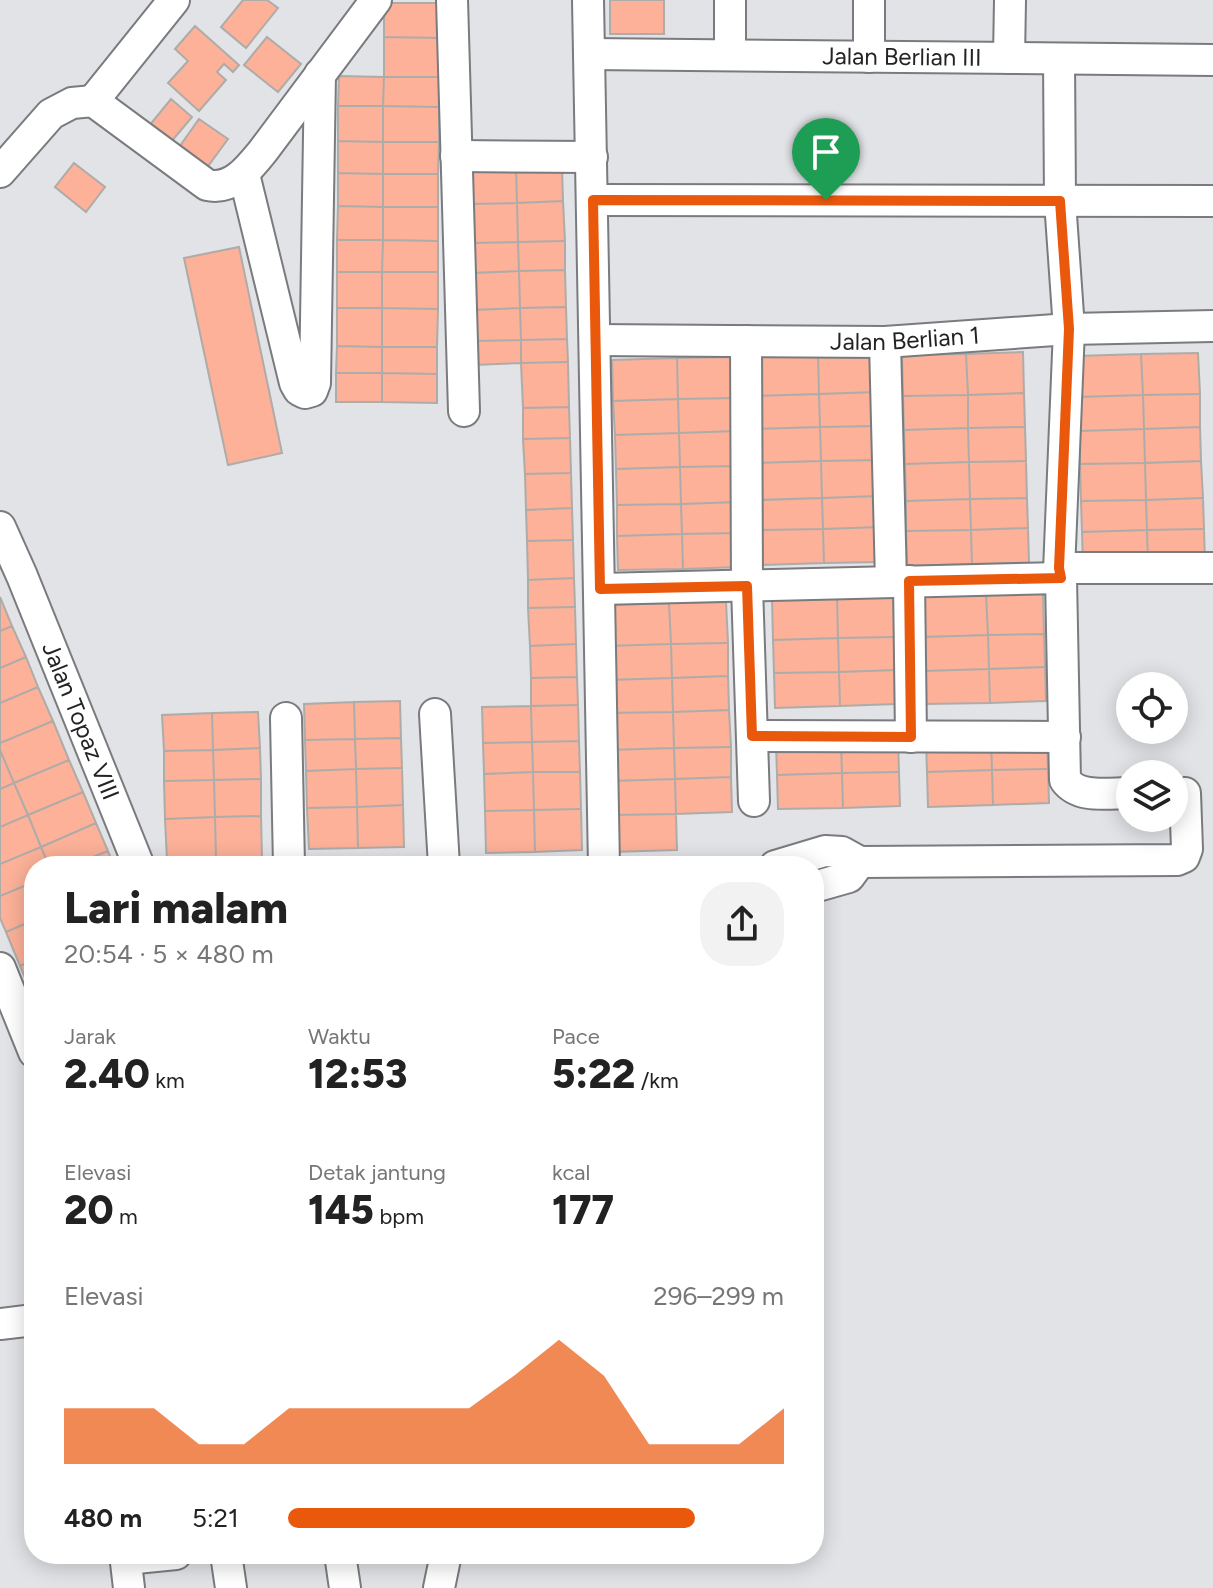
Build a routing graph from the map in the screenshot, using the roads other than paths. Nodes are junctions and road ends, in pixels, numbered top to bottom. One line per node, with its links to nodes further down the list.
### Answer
1 (174, 0): 15 (street)
2 (376, 0): 14 (street)
3 (452, 0): 16 (street)
4 (588, 0): 8 (street)
5 (730, 0): 9 (street)
6 (869, 0): 10 (street)
7 (1010, 0): 11 (street)
8 (590, 54): 9 (street, Jalan Berlian III); 17 (street)
9 (730, 55): 10 (street, Jalan Berlian III)
10 (869, 57): 11 (street, Jalan Berlian III)
11 (1009, 58): 12 (street, Jalan Berlian III)
12 (1059, 59): 13 (street, Jalan Berlian III); 21 (street)
13 (1213, 60)
14 (320, 74): 19 (street); 19 (street)
15 (93, 101): 18 (street); 19 (street)
16 (456, 156): 17 (street); 28 (street)
17 (592, 157): 20 (street)
18 (0, 172)
19 (244, 174)
20 (593, 200): 21 (street); 25 (street)
21 (1060, 201): 22 (street); 24 (street)
22 (1213, 201)
23 (1213, 326): 24 (street, Jalan Berlian 1)
24 (1069, 329): 27 (street, Jalan Berlian 1); 31 (street)
25 (595, 340): 26 (street, Jalan Berlian 1); 35 (street)
26 (746, 341): 27 (street, Jalan Berlian 1); 34 (street)
27 (885, 342): 33 (street)
28 (464, 411)
29 (0, 527): 32 (street, Jalan Topaz VIII)
30 (1213, 568): 31 (street)
31 (1060, 573): 33 (street); 40 (street)
32 (11, 580): 44 (street, Jalan Topaz VIII)
33 (900, 582): 34 (street); 39 (street)
34 (747, 586): 35 (street); 38 (street)
35 (600, 589): 47 (street)
36 (435, 714): 46 (street)
37 (286, 718): 45 (street)
38 (752, 736): 39 (street); 43 (street)
39 (911, 737): 40 (street)
40 (1065, 737): 41 (street)
41 (1116, 793)
42 (1191, 793): 49 (street)
43 (754, 801)
44 (135, 856)
45 (289, 856)
46 (443, 856)
47 (603, 856)
48 (808, 856): 49 (street)
49 (860, 862): 50 (street)
50 (824, 884)
51 (0, 968): 52 (street)
52 (24, 1027)
53 (24, 1321): 54 (street)
54 (0, 1324)
55 (227, 1564): 58 (street)
56 (341, 1564): 59 (street)
57 (444, 1564): 60 (street)
58 (231, 1588)
59 (345, 1588)
60 (439, 1588)

